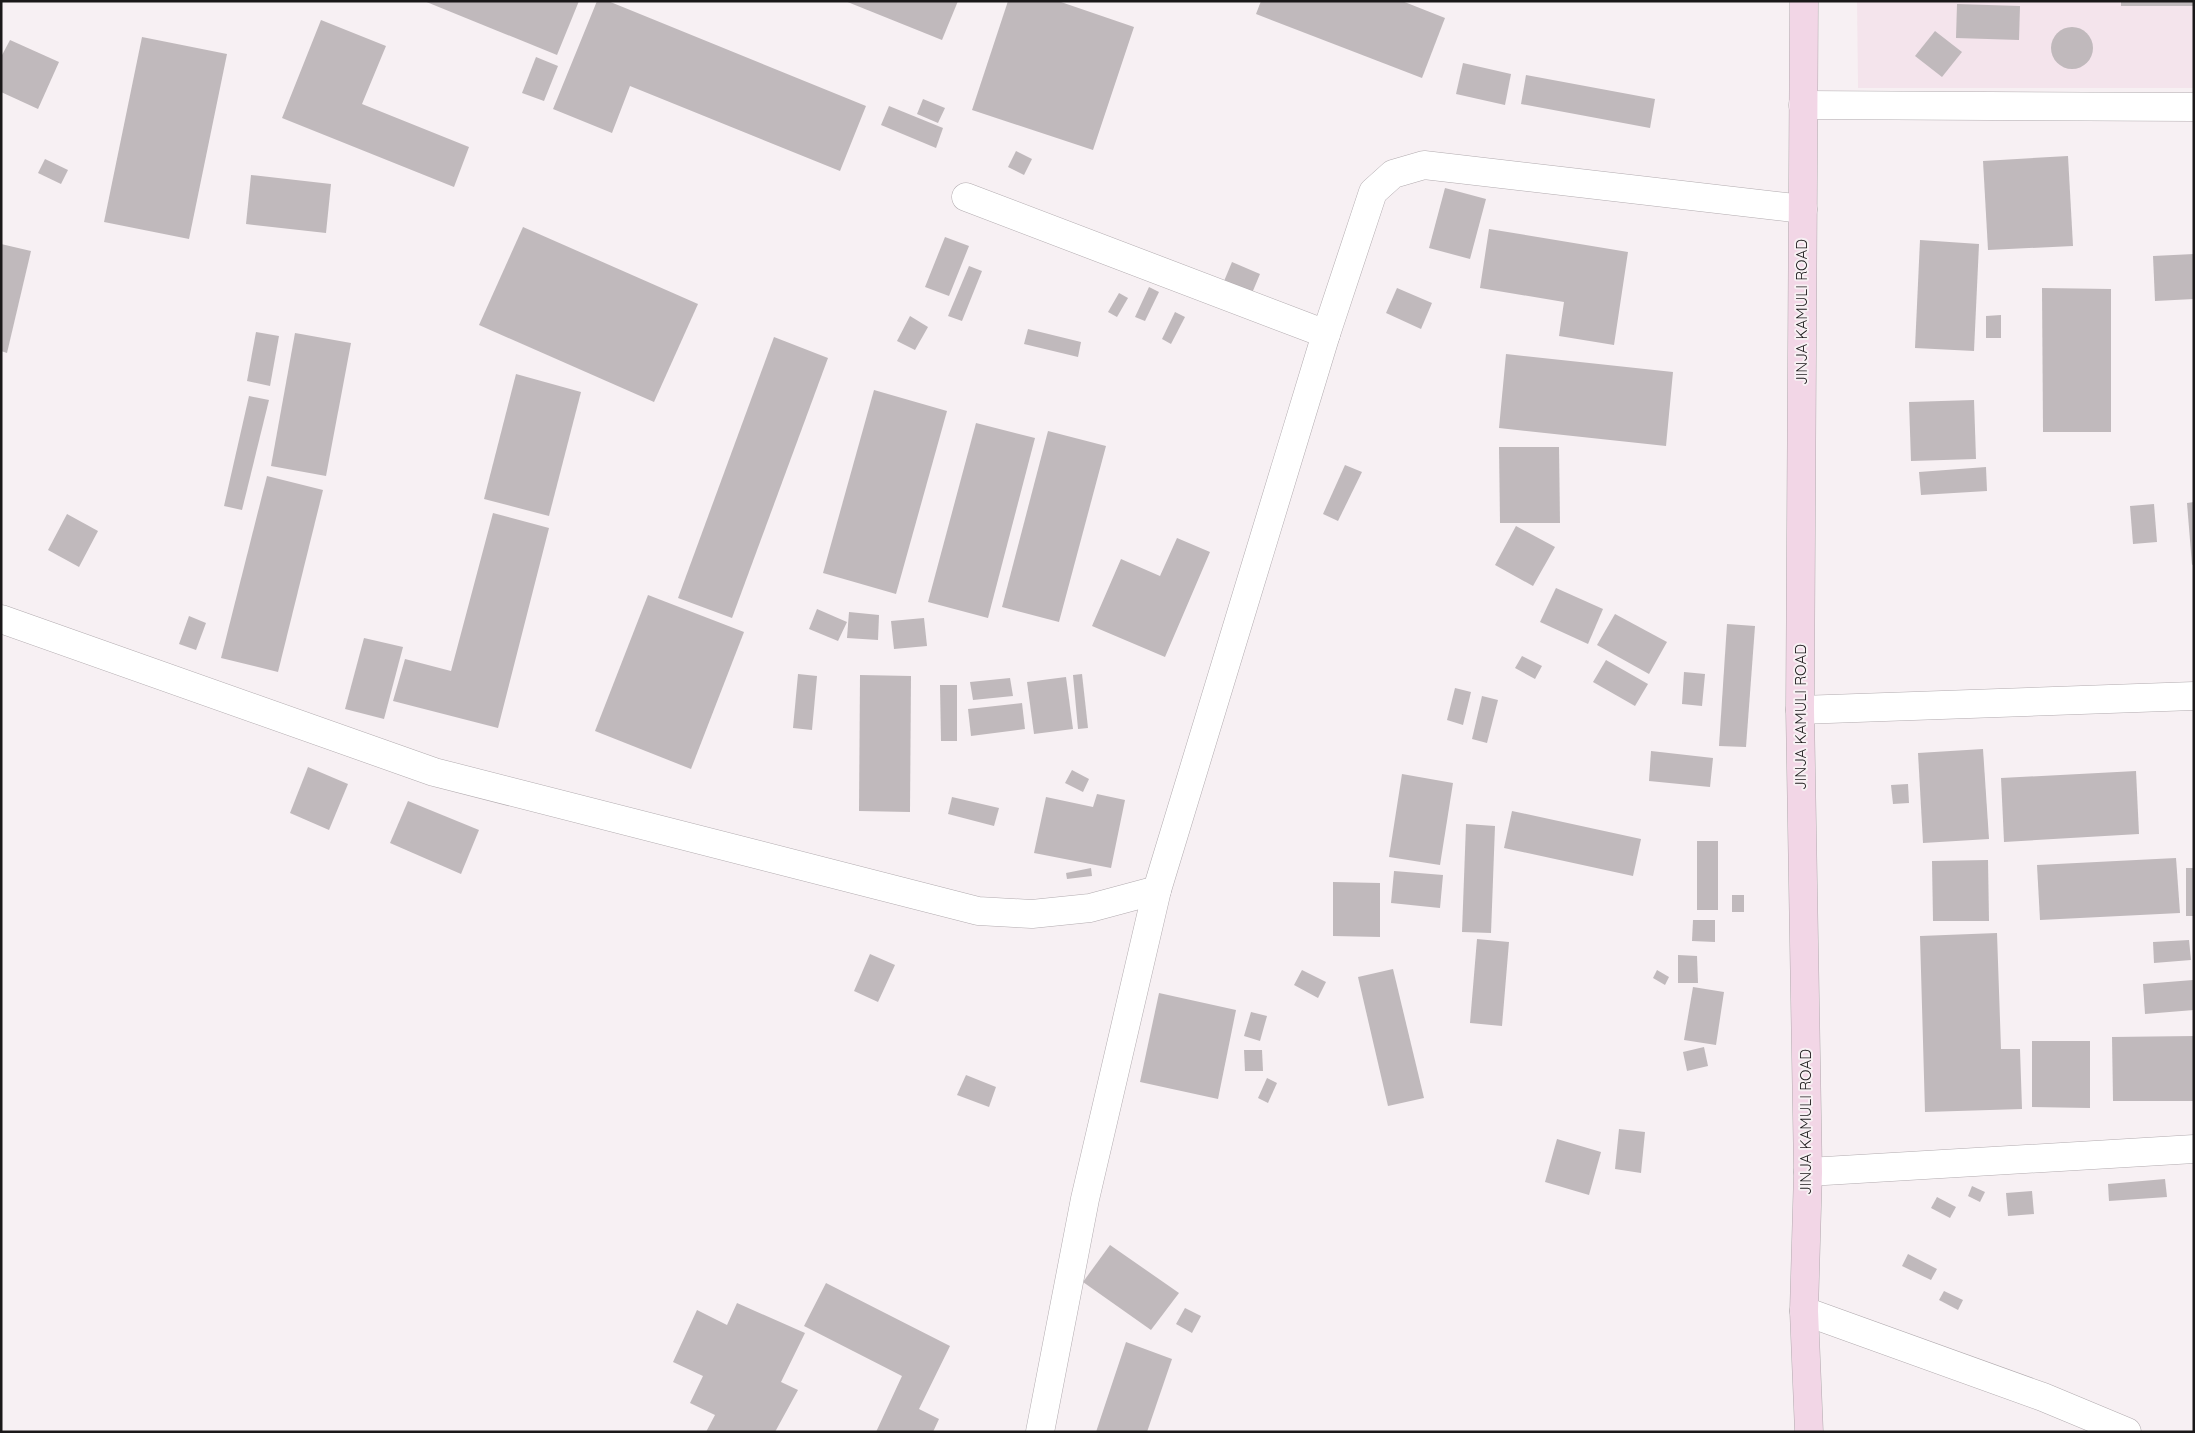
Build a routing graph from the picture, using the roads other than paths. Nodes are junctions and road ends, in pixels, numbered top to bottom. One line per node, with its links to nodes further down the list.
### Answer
1 (1804, 1): 2 (main road, JINJA KAMULI ROAD)
2 (1803, 105): 3 (street); 5 (main road, JINJA KAMULI ROAD)
3 (2194, 107)
4 (966, 197): 6 (street)
5 (1803, 209): 6 (street); 9 (main road, JINJA KAMULI ROAD)
6 (1326, 334): 10 (street)
7 (1, 619): 10 (street)
8 (2194, 696): 9 (street)
9 (1800, 710): 12 (main road, JINJA KAMULI ROAD)
10 (1157, 890): 14 (street)
11 (2194, 1149): 12 (street)
12 (1808, 1172): 13 (main road, JINJA KAMULI ROAD)
13 (1804, 1311): 15 (main road, JINJA KAMULI ROAD); 16 (street)
14 (1040, 1432)
15 (1809, 1432)
16 (2127, 1432)

